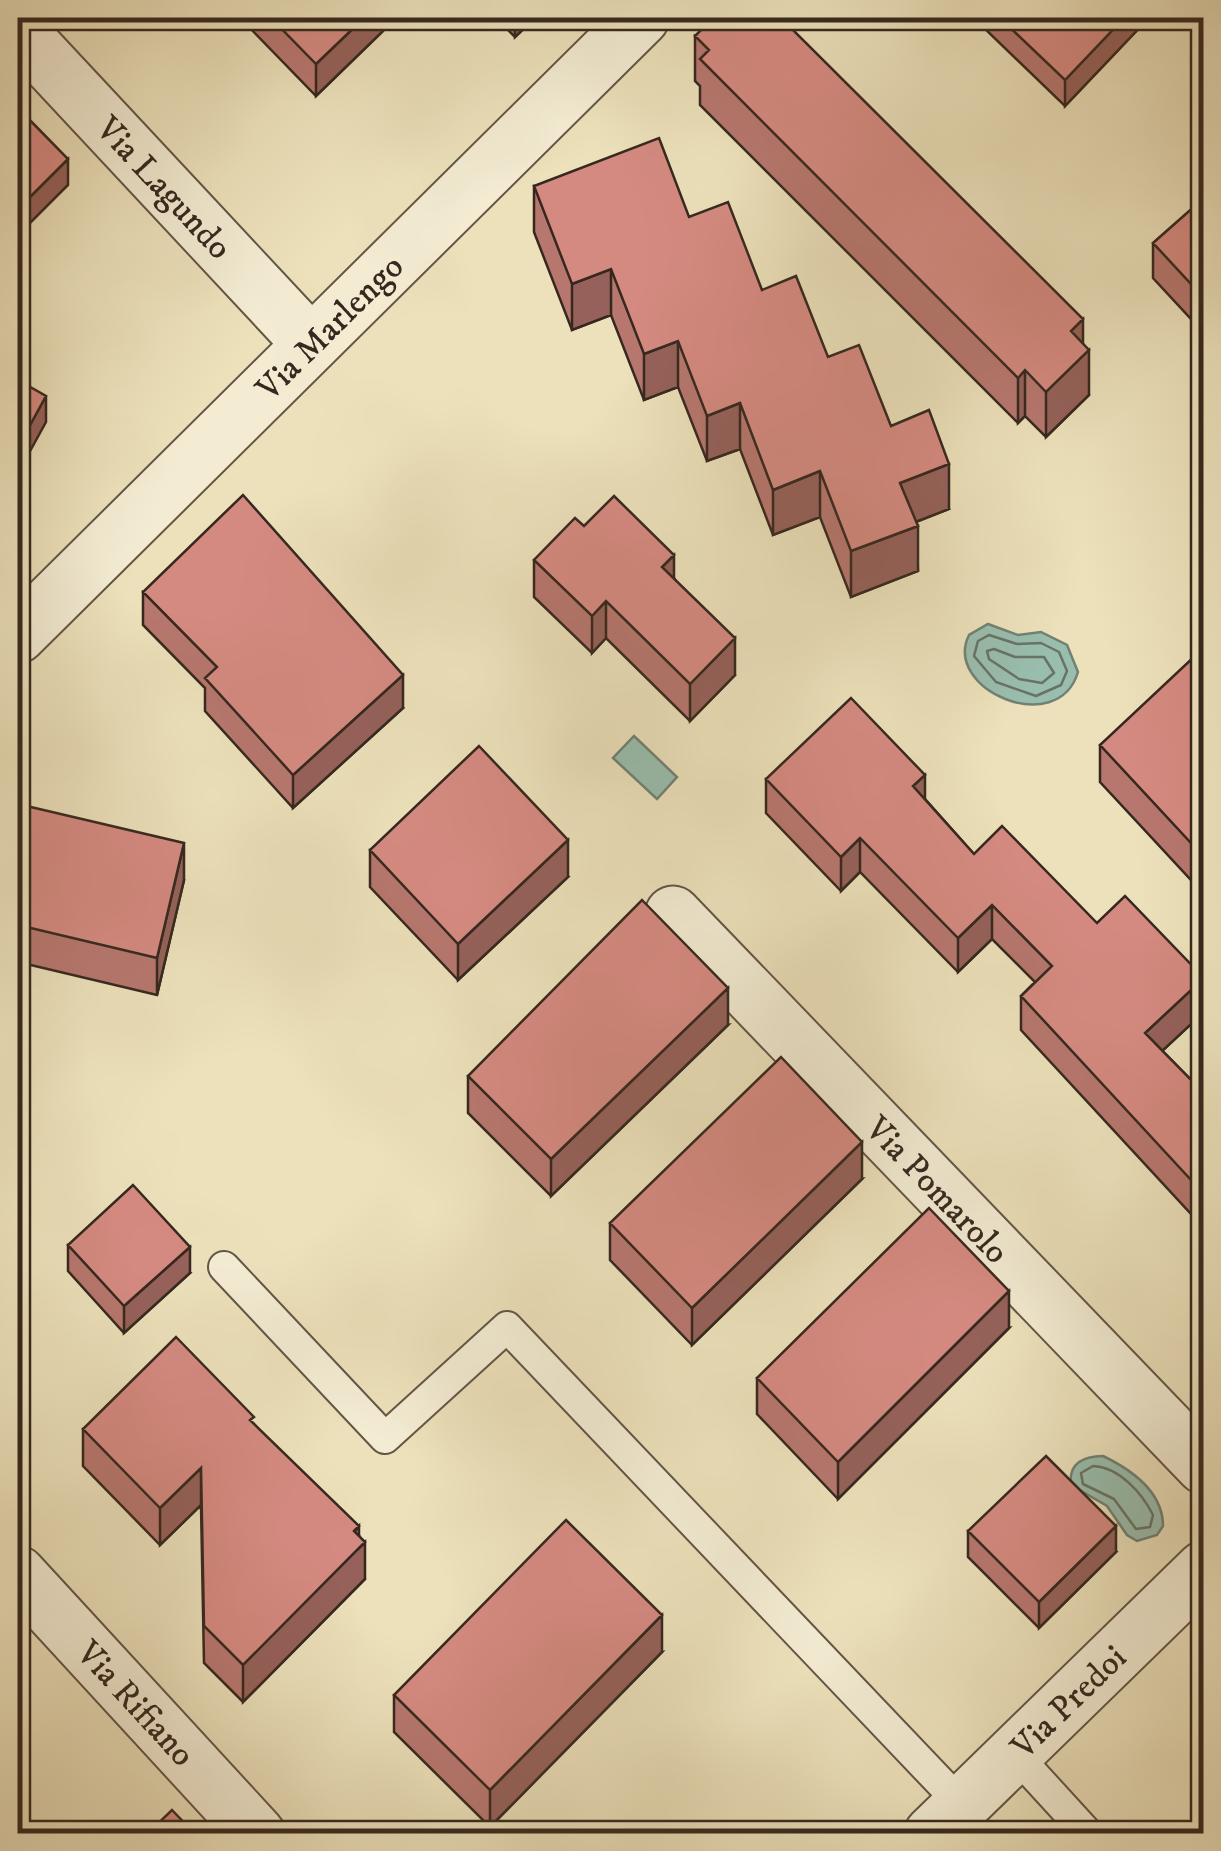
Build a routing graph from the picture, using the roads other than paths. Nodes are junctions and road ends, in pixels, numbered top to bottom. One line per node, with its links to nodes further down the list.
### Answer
1 (641, 18): 3 (street, Via Marlengo)
2 (18, 30): 3 (street, Via Lagundo)
3 (311, 344): 4 (street, Via Marlengo)
4 (18, 634)
5 (673, 914): 7 (street, Via Pomarolo)
6 (224, 1266): 11 (lane)
7 (1204, 1466)
8 (1204, 1570): 10 (street, Via Predoi)
9 (18, 1574): 12 (street, Via Rifiano)
10 (1014, 1754): 11 (street, Via Predoi); 13 (lane)
11 (947, 1819)
12 (256, 1834)
13 (1088, 1834)

